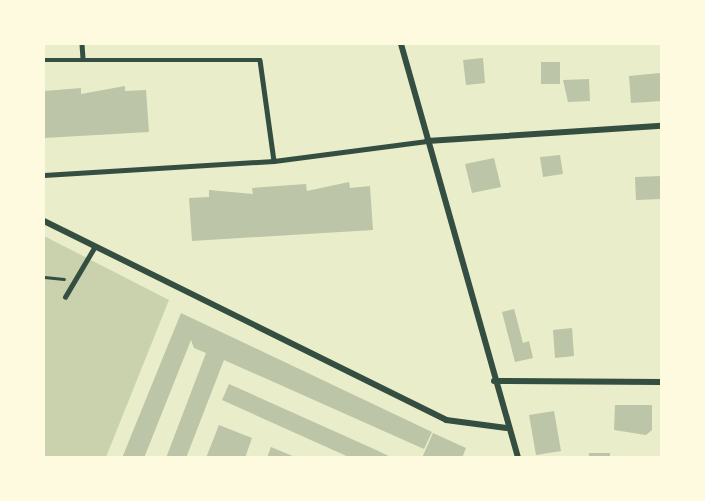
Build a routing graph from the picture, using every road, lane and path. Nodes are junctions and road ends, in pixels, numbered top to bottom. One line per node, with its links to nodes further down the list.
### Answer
1 (82, 44): 3 (lane)
2 (401, 44): 6 (street)
3 (83, 57): 4 (lane); 7 (lane)
4 (44, 60)
5 (662, 126): 6 (street)
6 (427, 141): 7 (lane); 14 (street)
7 (274, 161): 8 (lane)
8 (44, 175)
9 (44, 221): 10 (street)
10 (94, 248): 12 (lane); 16 (street)
11 (44, 277): 12 (path)
12 (75, 280): 13 (lane)
13 (65, 297)
14 (494, 381): 15 (street); 16 (street)
15 (662, 382)
16 (506, 428): 17 (street)
17 (518, 458)

